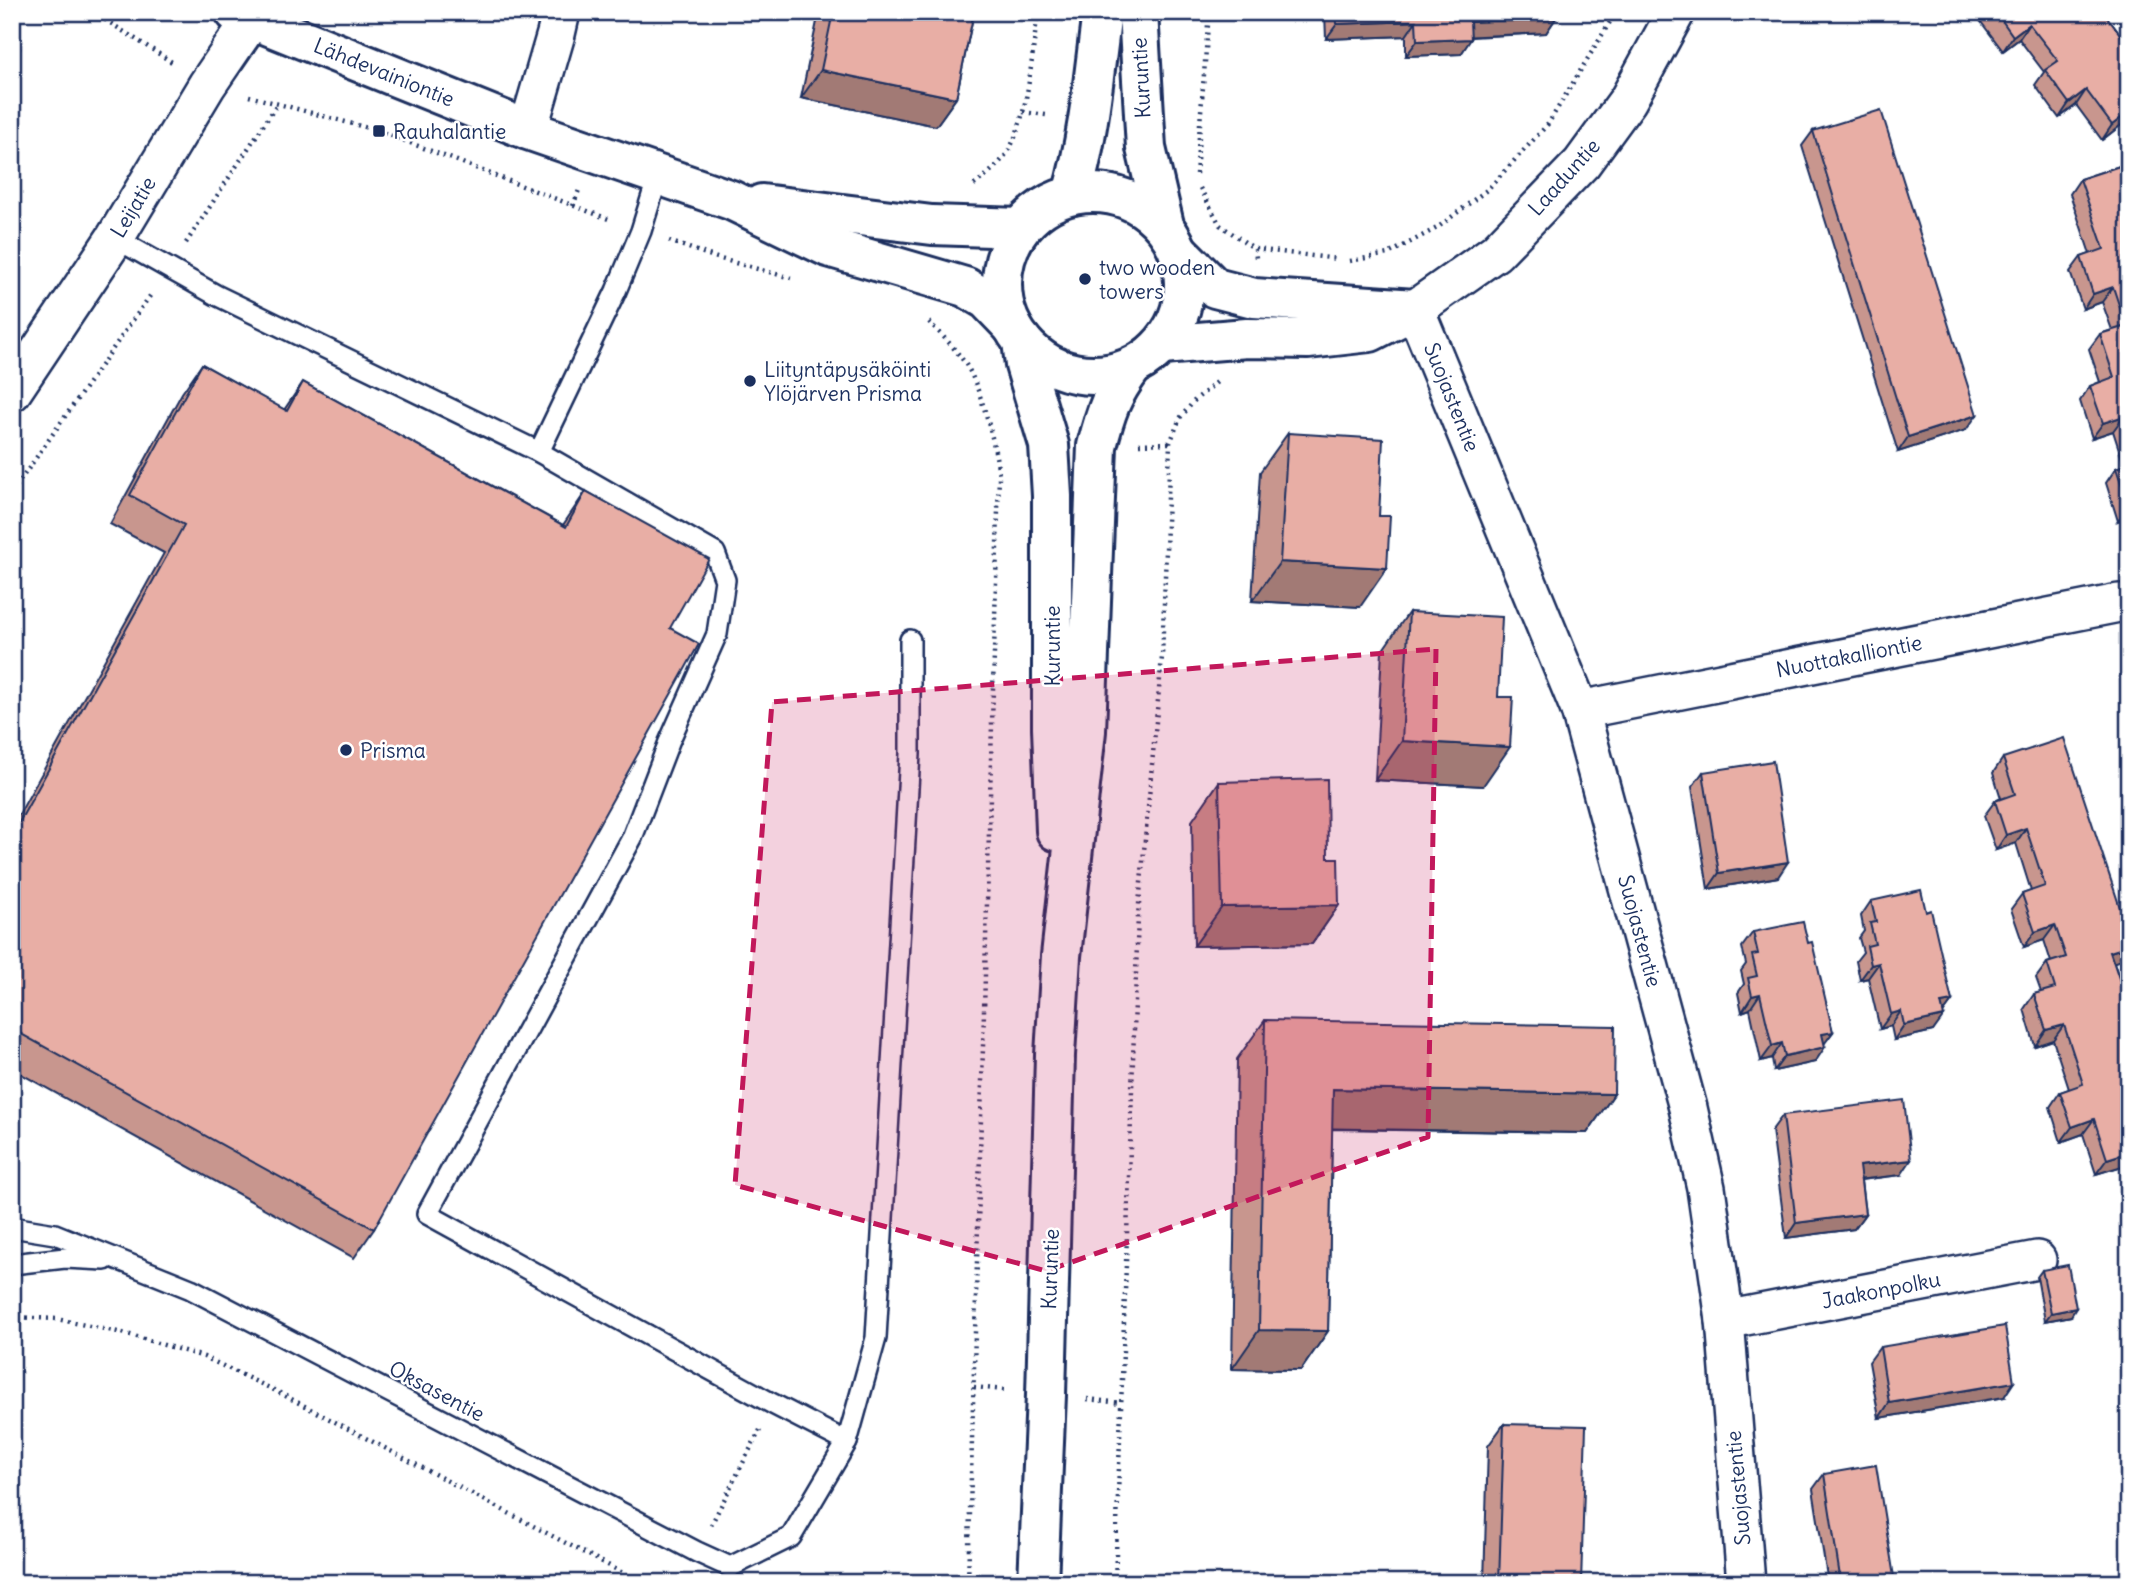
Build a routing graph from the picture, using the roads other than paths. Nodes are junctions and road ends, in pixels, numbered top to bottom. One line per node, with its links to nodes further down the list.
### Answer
1 (561, 12): 6 (street)
2 (1101, 12): 8 (main road, Kuruntie)
3 (1138, 12): 12 (main road, Kuruntie)
4 (1676, 12): 13 (street, Laaduntie)
5 (244, 16): 6 (main road, Lähdevainiontie); 11 (street, Leijatie)
6 (528, 130): 7 (main road, Lähdevainiontie)
7 (658, 176): 9 (main road, Lähdevainiontie); 17 (lane)
8 (1072, 195): 10 (main road); 12 (main road)
9 (731, 200): 10 (main road, Lähdevainiontie); 14 (main road, Lähdevainiontie)
10 (1021, 228): 14 (main road)
11 (115, 238): 16 (street, Leijatie); 17 (lane)
12 (1171, 239): 13 (main road); 15 (main road)
13 (1415, 309): 15 (main road, Laaduntie); 20 (street, Suojastentie)
14 (1017, 333): 15 (main road); 21 (main road, Kuruntie)
15 (1147, 356): 21 (main road, Kuruntie)
16 (12, 393)
17 (539, 452): 27 (lane)
18 (2119, 603): 20 (street, Nuottakalliontie)
19 (910, 640): 27 (lane)
20 (1580, 710): 26 (street, Suojastentie)
21 (1061, 956): 28 (main road, Kuruntie)
22 (12, 1227): 23 (lane, Oksasentie)
23 (120, 1261): 25 (lane, Oksasentie); 27 (lane, Oksasentie)
24 (2037, 1261): 26 (street, Jaakonpolku)
25 (12, 1264)
26 (1724, 1320): 29 (street, Suojastentie)
27 (847, 1442)
28 (1038, 1583)
29 (1746, 1583)

